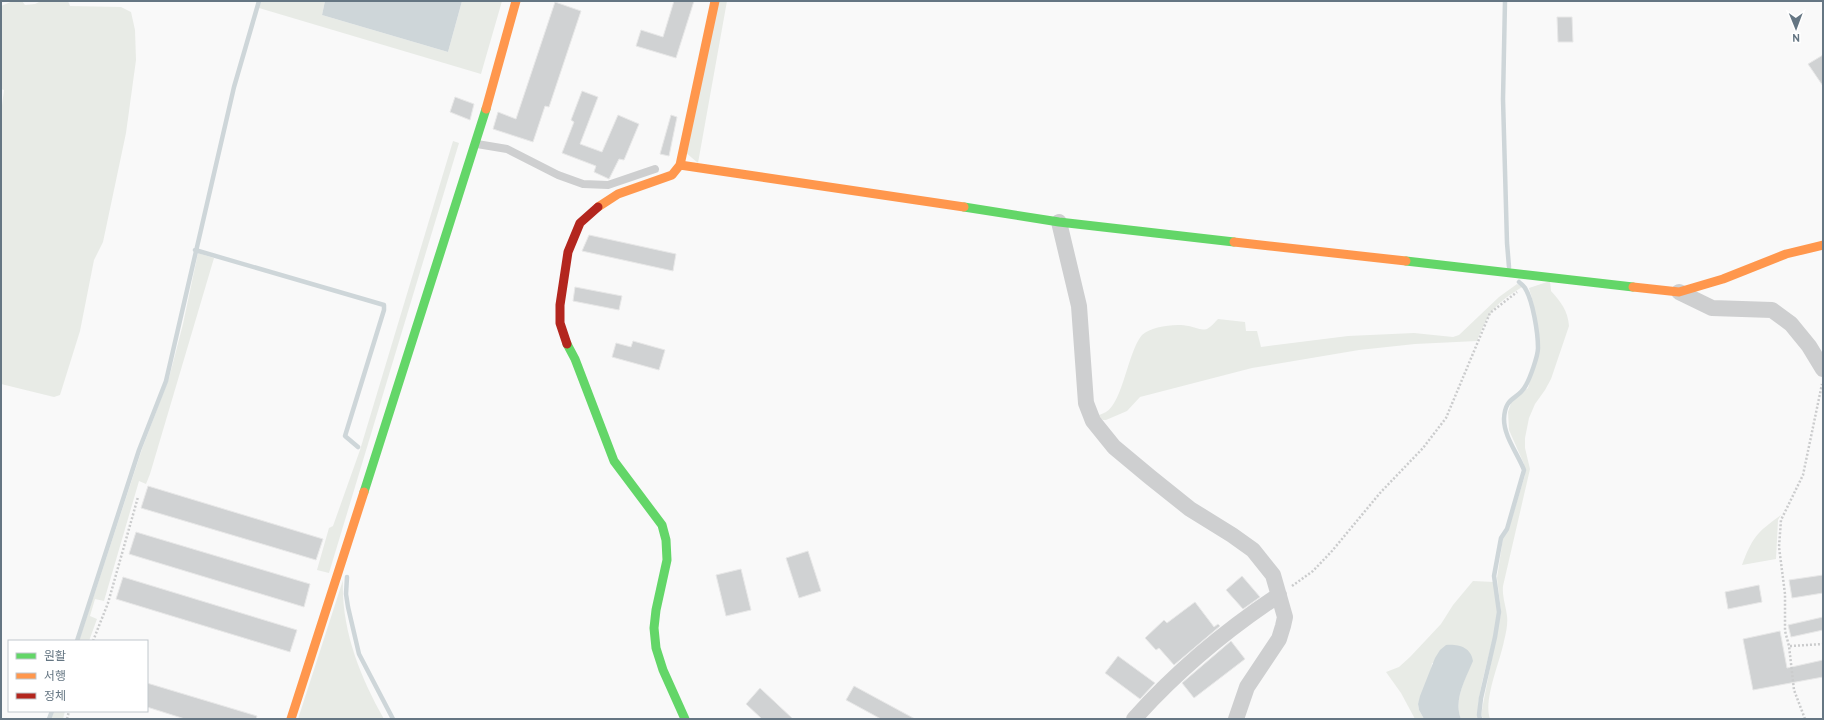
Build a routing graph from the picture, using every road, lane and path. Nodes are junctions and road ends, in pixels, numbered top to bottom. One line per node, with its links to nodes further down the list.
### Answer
1 (516, 1): 3 (street)
2 (715, 1): 4 (street)
3 (476, 144): 5 (lane); 17 (street)
4 (680, 165): 6 (street); 18 (street)
5 (655, 169)
6 (1059, 222): 9 (street); 13 (street)
7 (1823, 245): 9 (street)
8 (1520, 290): 13 (path)
9 (1679, 292): 10 (street)
10 (1823, 369)
11 (1823, 379): 16 (path)
12 (138, 497): 14 (path)
13 (1279, 595): 19 (street); 20 (street)
14 (93, 640)
15 (1823, 644): 16 (path)
16 (1789, 646): 21 (path)
17 (291, 719)
18 (685, 719)
19 (1134, 719)
20 (1236, 719)
21 (1804, 719)

